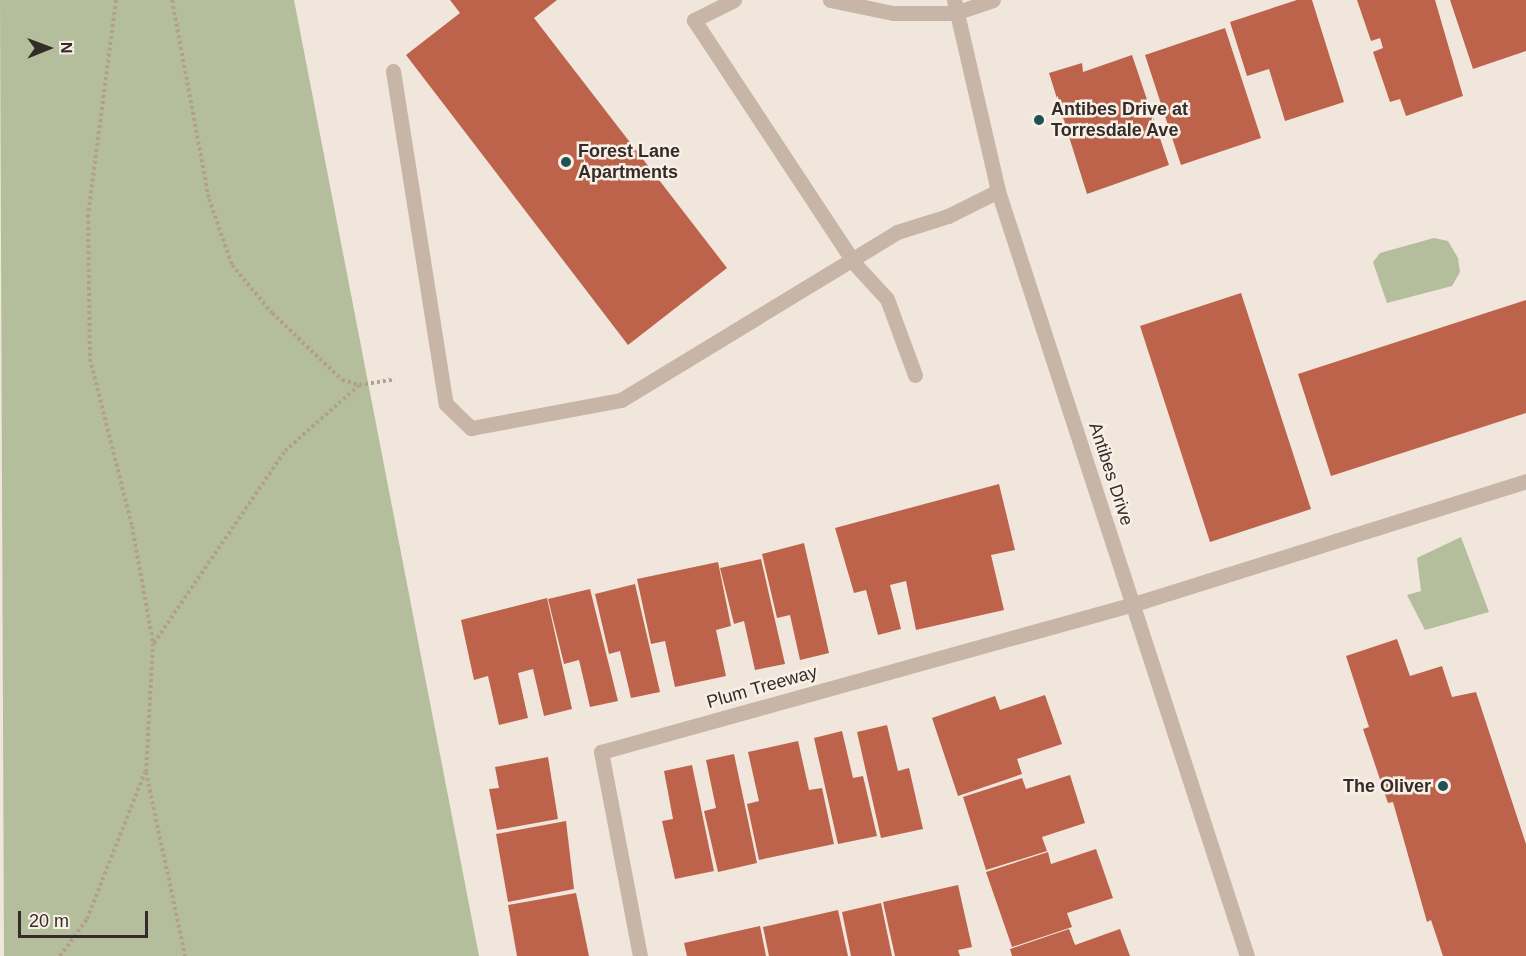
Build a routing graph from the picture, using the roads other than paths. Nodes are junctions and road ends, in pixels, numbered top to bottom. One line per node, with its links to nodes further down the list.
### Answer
1 (734, 0): 8 (street)
2 (830, 0): 4 (street)
3 (993, 0): 5 (street)
4 (854, 4): 5 (street)
5 (955, 7): 7 (street, Antibes Drive)
6 (393, 71): 8 (street)
7 (998, 191): 8 (street); 11 (street, Antibes Drive)
8 (854, 263): 9 (street)
9 (915, 375)
10 (1526, 481): 11 (street)
11 (1134, 604): 12 (street, Plum Treeway); 13 (street, Antibes Drive)
12 (640, 956)
13 (1247, 956)

